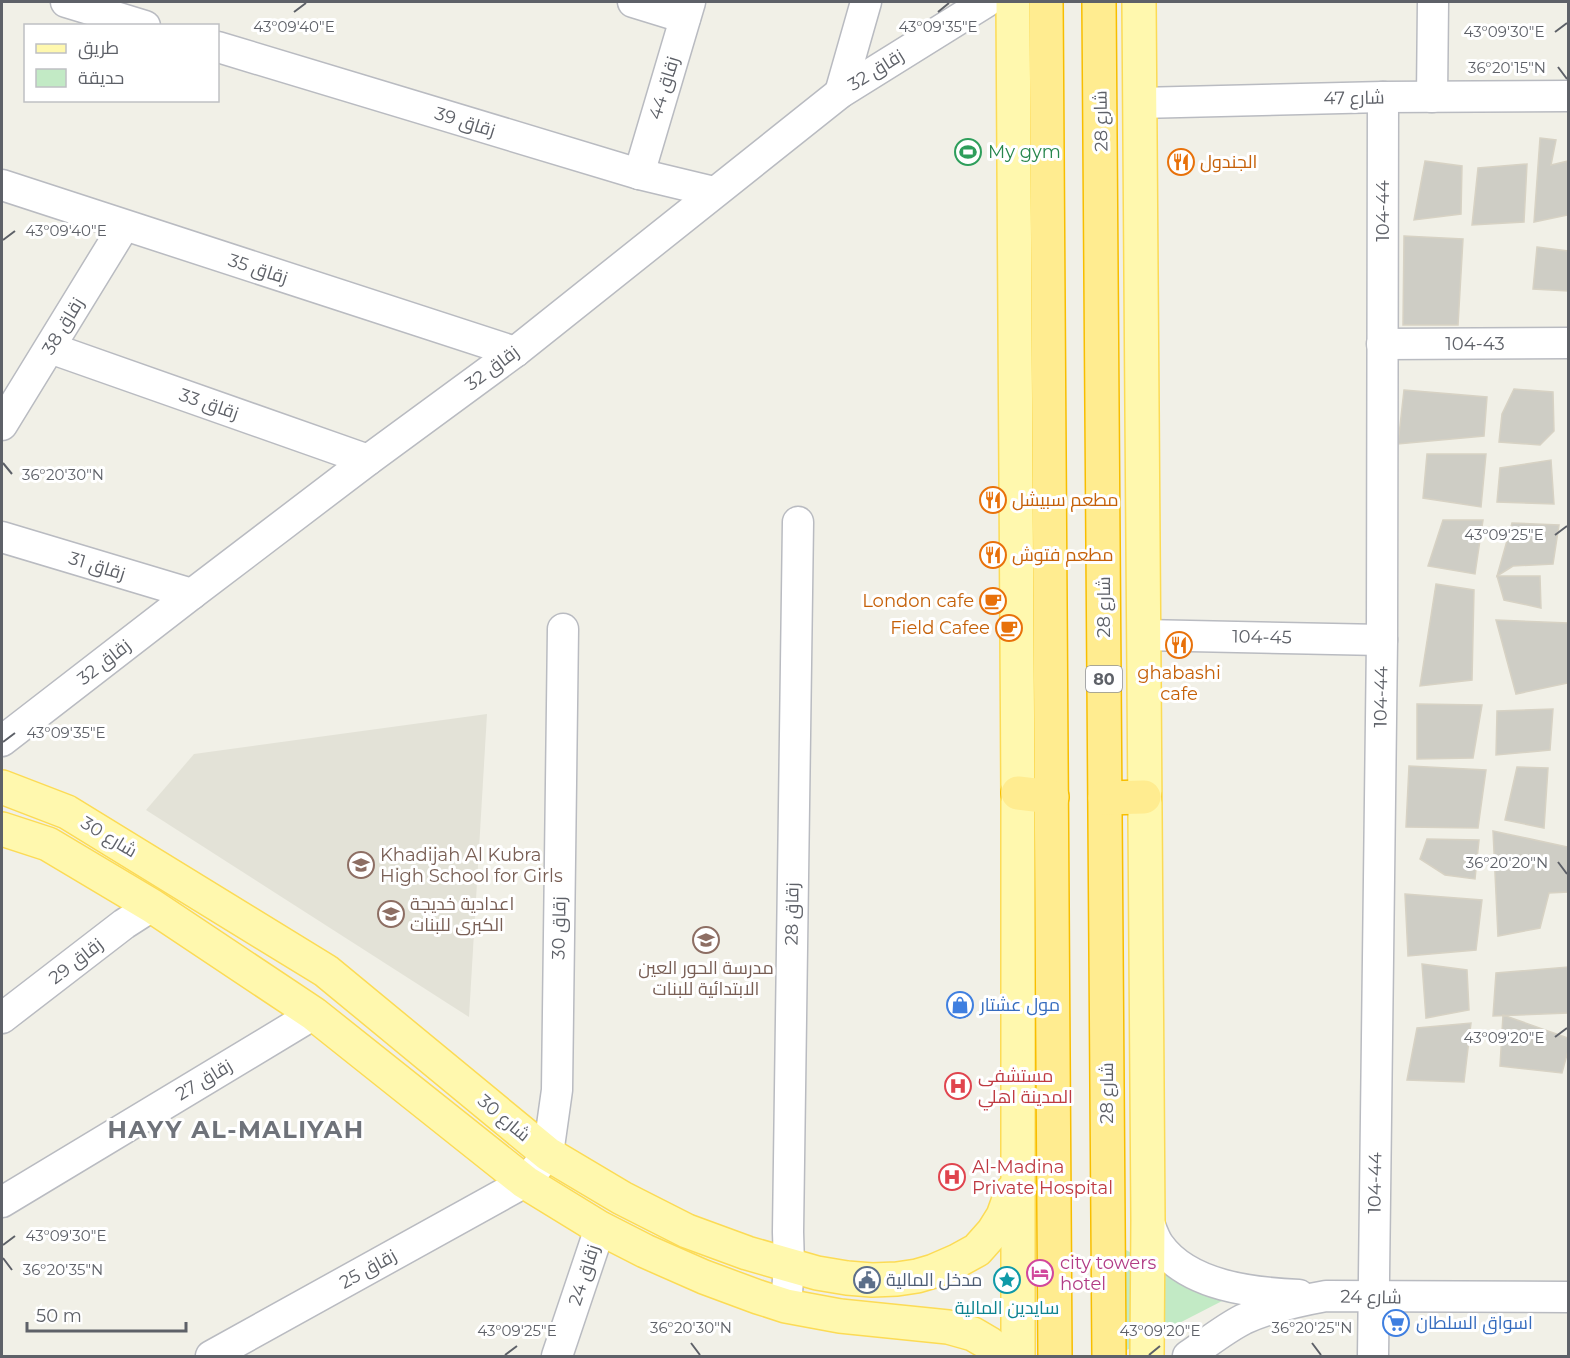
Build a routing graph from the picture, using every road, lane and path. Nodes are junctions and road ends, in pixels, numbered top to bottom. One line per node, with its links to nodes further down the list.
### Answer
1 (66, 2): 10 (street)
2 (633, 2): 11 (street)
3 (866, 2): 14 (street)
4 (986, 2): 14 (street, زقاق 32)
5 (1013, 2): 37 (main road)
6 (1046, 2): 38 (highway)
7 (1099, 2): 40 (highway, شارع 28 / 80)
8 (1139, 2): 18 (main road)
9 (1433, 2): 17 (street)
10 (115, 9): 12 (street)
11 (688, 10): 19 (street, زقاق 44)
12 (141, 24)
13 (219, 47): 19 (street, زقاق 39)
14 (840, 93): 21 (street, زقاق 32)
15 (1569, 96): 17 (street, شارع 47)
16 (1383, 97): 17 (street, شارع 47); 18 (street, شارع 47); 24 (street, 104-44)
17 (1432, 97)
18 (1139, 103): 33 (main road)
19 (639, 174): 21 (street, زقاق 39)
20 (2, 185): 22 (street, زقاق 35)
21 (714, 192): 26 (street, زقاق 32)
22 (124, 226): 25 (street, زقاق 38); 26 (street, زقاق 35)
23 (1569, 343): 24 (street, 104-43)
24 (1382, 344): 34 (street, 104-44)
25 (50, 348): 27 (street, زقاق 38); 28 (street, زقاق 33)
26 (514, 352): 28 (street, زقاق 32)
27 (2, 425)
28 (368, 460): 31 (street, زقاق 32)
29 (798, 522): 51 (street, زقاق 28)
30 (2, 537): 31 (street, زقاق 31)
31 (192, 594): 35 (street, زقاق 32)
32 (563, 629): 45 (street, زقاق 30)
33 (1143, 635): 34 (street, 104-45); 39 (main road)
34 (1382, 640): 53 (street, 104-44)
35 (2, 741)
36 (2, 787): 45 (main road, شارع 30)
37 (1018, 793): 38 (highway); 46 (main road)
38 (1052, 796): 60 (highway)
39 (1144, 796): 40 (highway); 49 (main road)
40 (1105, 798): 61 (highway, شارع 28 / 80)
41 (2, 829): 42 (main road, شارع 30)
42 (152, 906): 43 (main road, شارع 30); 44 (street, زقاق 29)
43 (314, 1014): 47 (main road, شارع 30); 48 (street, زقاق 27)
44 (2, 1018)
45 (548, 1154): 47 (street); 51 (main road, شارع 30)
46 (1017, 1175): 51 (main road, شارع 30); 59 (main road)
47 (525, 1182): 50 (main road, شارع 30); 56 (street, زقاق 25)
48 (2, 1202)
49 (1148, 1220): 52 (street); 62 (main road)
50 (600, 1228): 55 (main road, شارع 30); 57 (street, زقاق 24)
51 (789, 1266): 55 (street, زقاق 28)
52 (1326, 1296): 53 (street, شارع 24); 63 (street, شارع 24)
53 (1373, 1297): 54 (street, شارع 24); 64 (street, 104-44)
54 (1569, 1297)
55 (786, 1306): 58 (main road, شارع 30)
56 (211, 1356)
57 (557, 1356)
58 (1001, 1356)
59 (1018, 1356)
60 (1055, 1356)
61 (1109, 1356)
62 (1147, 1356)
63 (1188, 1356)
64 (1373, 1356)

